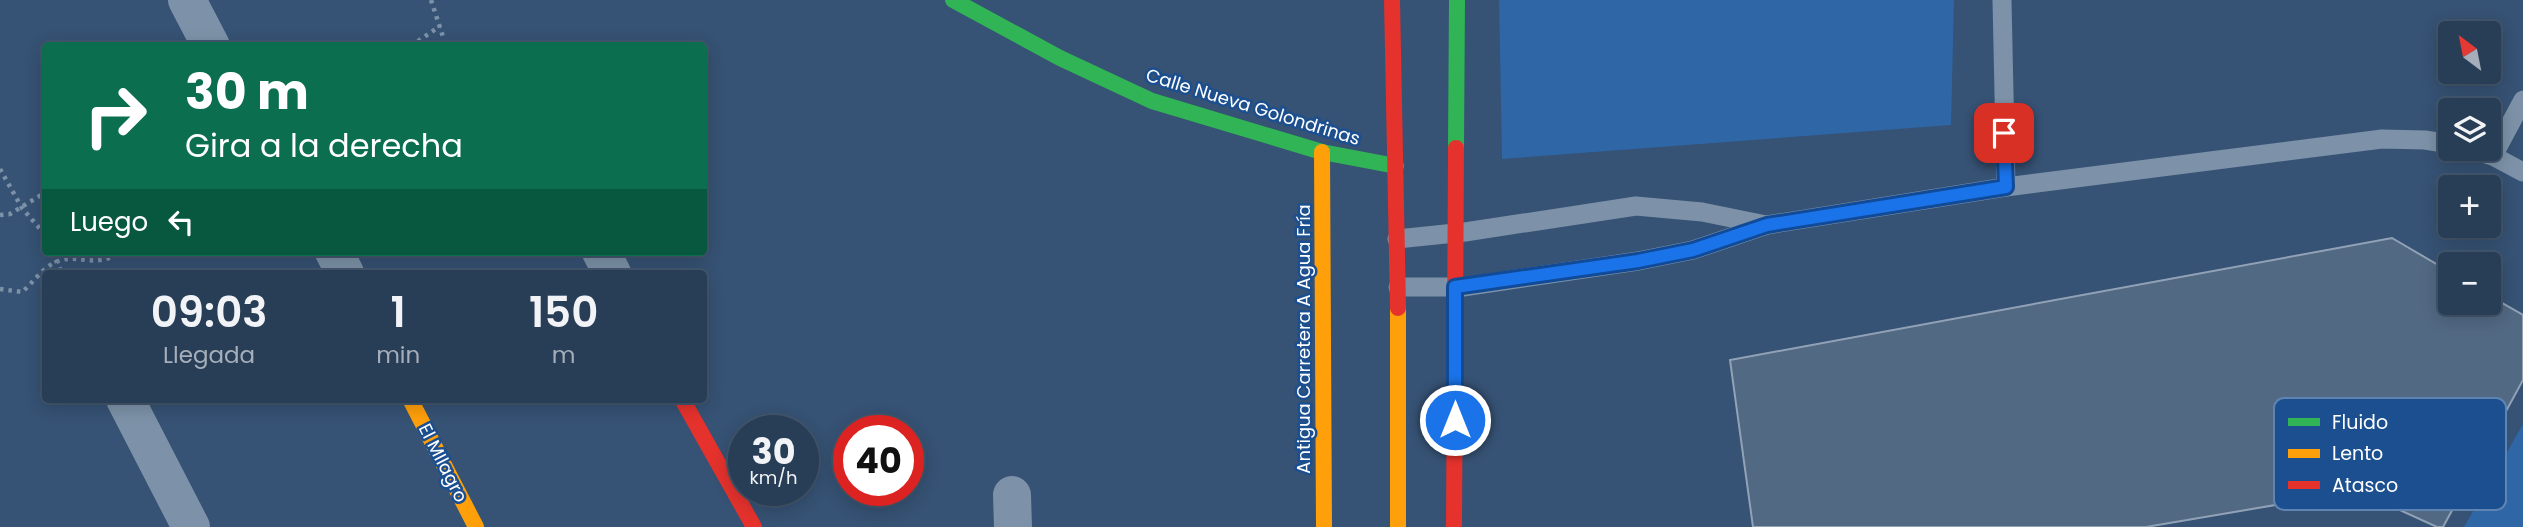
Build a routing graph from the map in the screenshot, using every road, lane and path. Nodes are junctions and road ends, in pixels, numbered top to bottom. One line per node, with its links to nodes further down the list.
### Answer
1 (187, 0): 8 (street)
2 (431, 0): 7 (path)
3 (953, 0): 14 (street, Calle Nueva Golondrinas)
4 (1392, 0): 16 (street)
5 (1457, 0): 25 (street)
6 (2002, 0): 19 (lane)
7 (440, 26): 9 (path); 10 (path)
8 (209, 42)
9 (417, 42)
10 (445, 42)
11 (2523, 100): 12 (lane)
12 (2501, 141)
13 (2438, 143): 19 (lane)
14 (1322, 152): 16 (street, Calle Nueva Golondrinas); 42 (street, Antigua Carretera A Agua Fría)
15 (2501, 160): 18 (lane)
16 (1396, 166): 26 (street)
17 (0, 169): 21 (path)
18 (2523, 172)
19 (2006, 187): 23 (lane)
20 (42, 195): 21 (path)
21 (22, 208): 22 (path); 24 (path)
22 (0, 215)
23 (1767, 225): 25 (lane); 34 (lane)
24 (42, 232)
25 (1456, 233): 26 (lane); 34 (street)
26 (1397, 239): 33 (street)
27 (54, 256): 29 (path)
28 (113, 256): 29 (path)
29 (57, 261): 30 (path); 31 (path)
30 (44, 270)
31 (61, 270)
32 (42, 272): 35 (path)
33 (1398, 287): 34 (lane); 43 (street)
34 (1455, 287): 44 (street)
35 (0, 289)
36 (127, 403): 39 (street)
37 (412, 403): 40 (street, El MIlagro)
38 (684, 403): 41 (street)
39 (191, 527)
40 (476, 527)
41 (754, 527)
42 (1324, 527)
43 (1398, 527)
44 (1454, 527)

